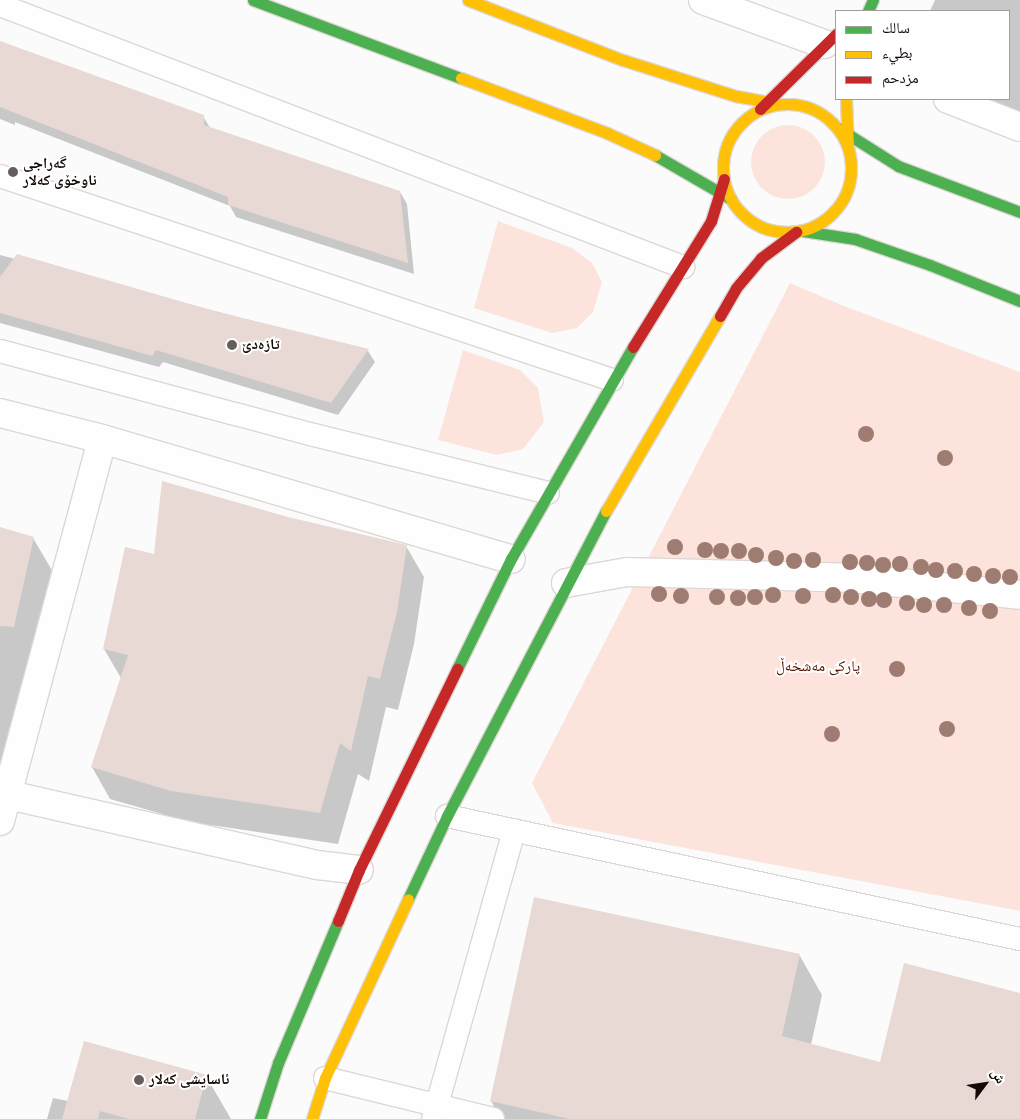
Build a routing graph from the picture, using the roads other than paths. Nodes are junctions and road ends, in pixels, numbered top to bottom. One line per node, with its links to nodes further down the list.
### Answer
1 (253, 0): 13 (main road)
2 (468, 0): 8 (main road)
3 (703, 0): 5 (street)
4 (0, 5): 17 (lane)
5 (830, 39): 8 (main road)
6 (846, 100): 10 (main road)
7 (951, 100): 9 (street)
8 (764, 106): 10 (main road); 12 (main road)
9 (1020, 127)
10 (842, 131): 15 (main road); 16 (main road)
11 (0, 176): 20 (lane)
12 (724, 180): 13 (main road); 14 (main road)
13 (719, 193): 14 (main road); 17 (main road)
14 (731, 199): 16 (main road)
15 (1020, 212)
16 (800, 231): 18 (main road); 25 (main road)
17 (683, 266): 20 (main road)
18 (1020, 301)
19 (0, 351): 23 (lane)
20 (612, 380): 23 (main road)
21 (0, 413): 22 (street)
22 (102, 439): 24 (street); 27 (street)
23 (548, 493): 24 (main road)
24 (510, 559): 30 (main road)
25 (566, 584): 26 (street); 28 (main road)
26 (1020, 595)
27 (2, 803): 30 (street)
28 (447, 816): 29 (lane); 32 (main road)
29 (514, 830): 31 (lane); 33 (lane)
30 (359, 870): 34 (main road)
31 (1020, 940)
32 (325, 1078): 33 (lane); 35 (main road)
33 (435, 1112): 36 (lane)
34 (260, 1119)
35 (312, 1119)
36 (493, 1119)

